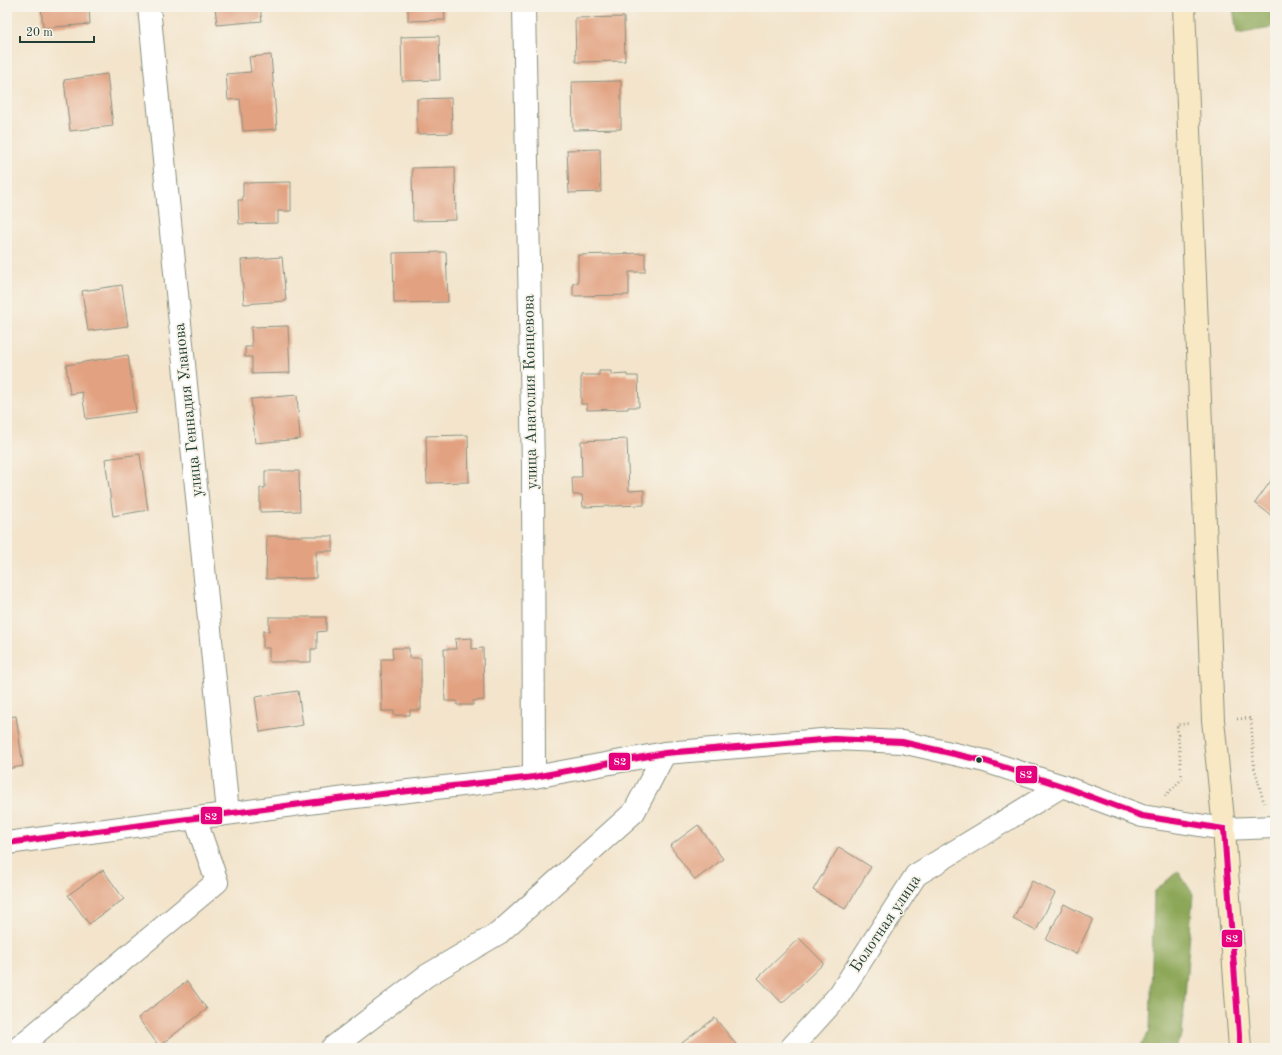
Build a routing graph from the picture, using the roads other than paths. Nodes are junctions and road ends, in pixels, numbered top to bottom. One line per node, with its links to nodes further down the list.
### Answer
1 (150, 7): 7 (street, улица Геннадия Уланова)
2 (524, 7): 5 (street, улица Анатолия Концевова)
3 (1184, 7): 10 (main road)
4 (665, 753): 5 (street); 6 (street); 13 (street)
5 (534, 777): 7 (street)
6 (1062, 786): 10 (street); 14 (street, Болотная улица)
7 (228, 813): 8 (street)
8 (195, 818): 11 (street); 12 (street)
9 (1275, 827): 10 (street)
10 (1224, 829): 15 (main road)
11 (7, 843)
12 (18, 1048)
13 (332, 1048)
14 (791, 1048)
15 (1240, 1048)

